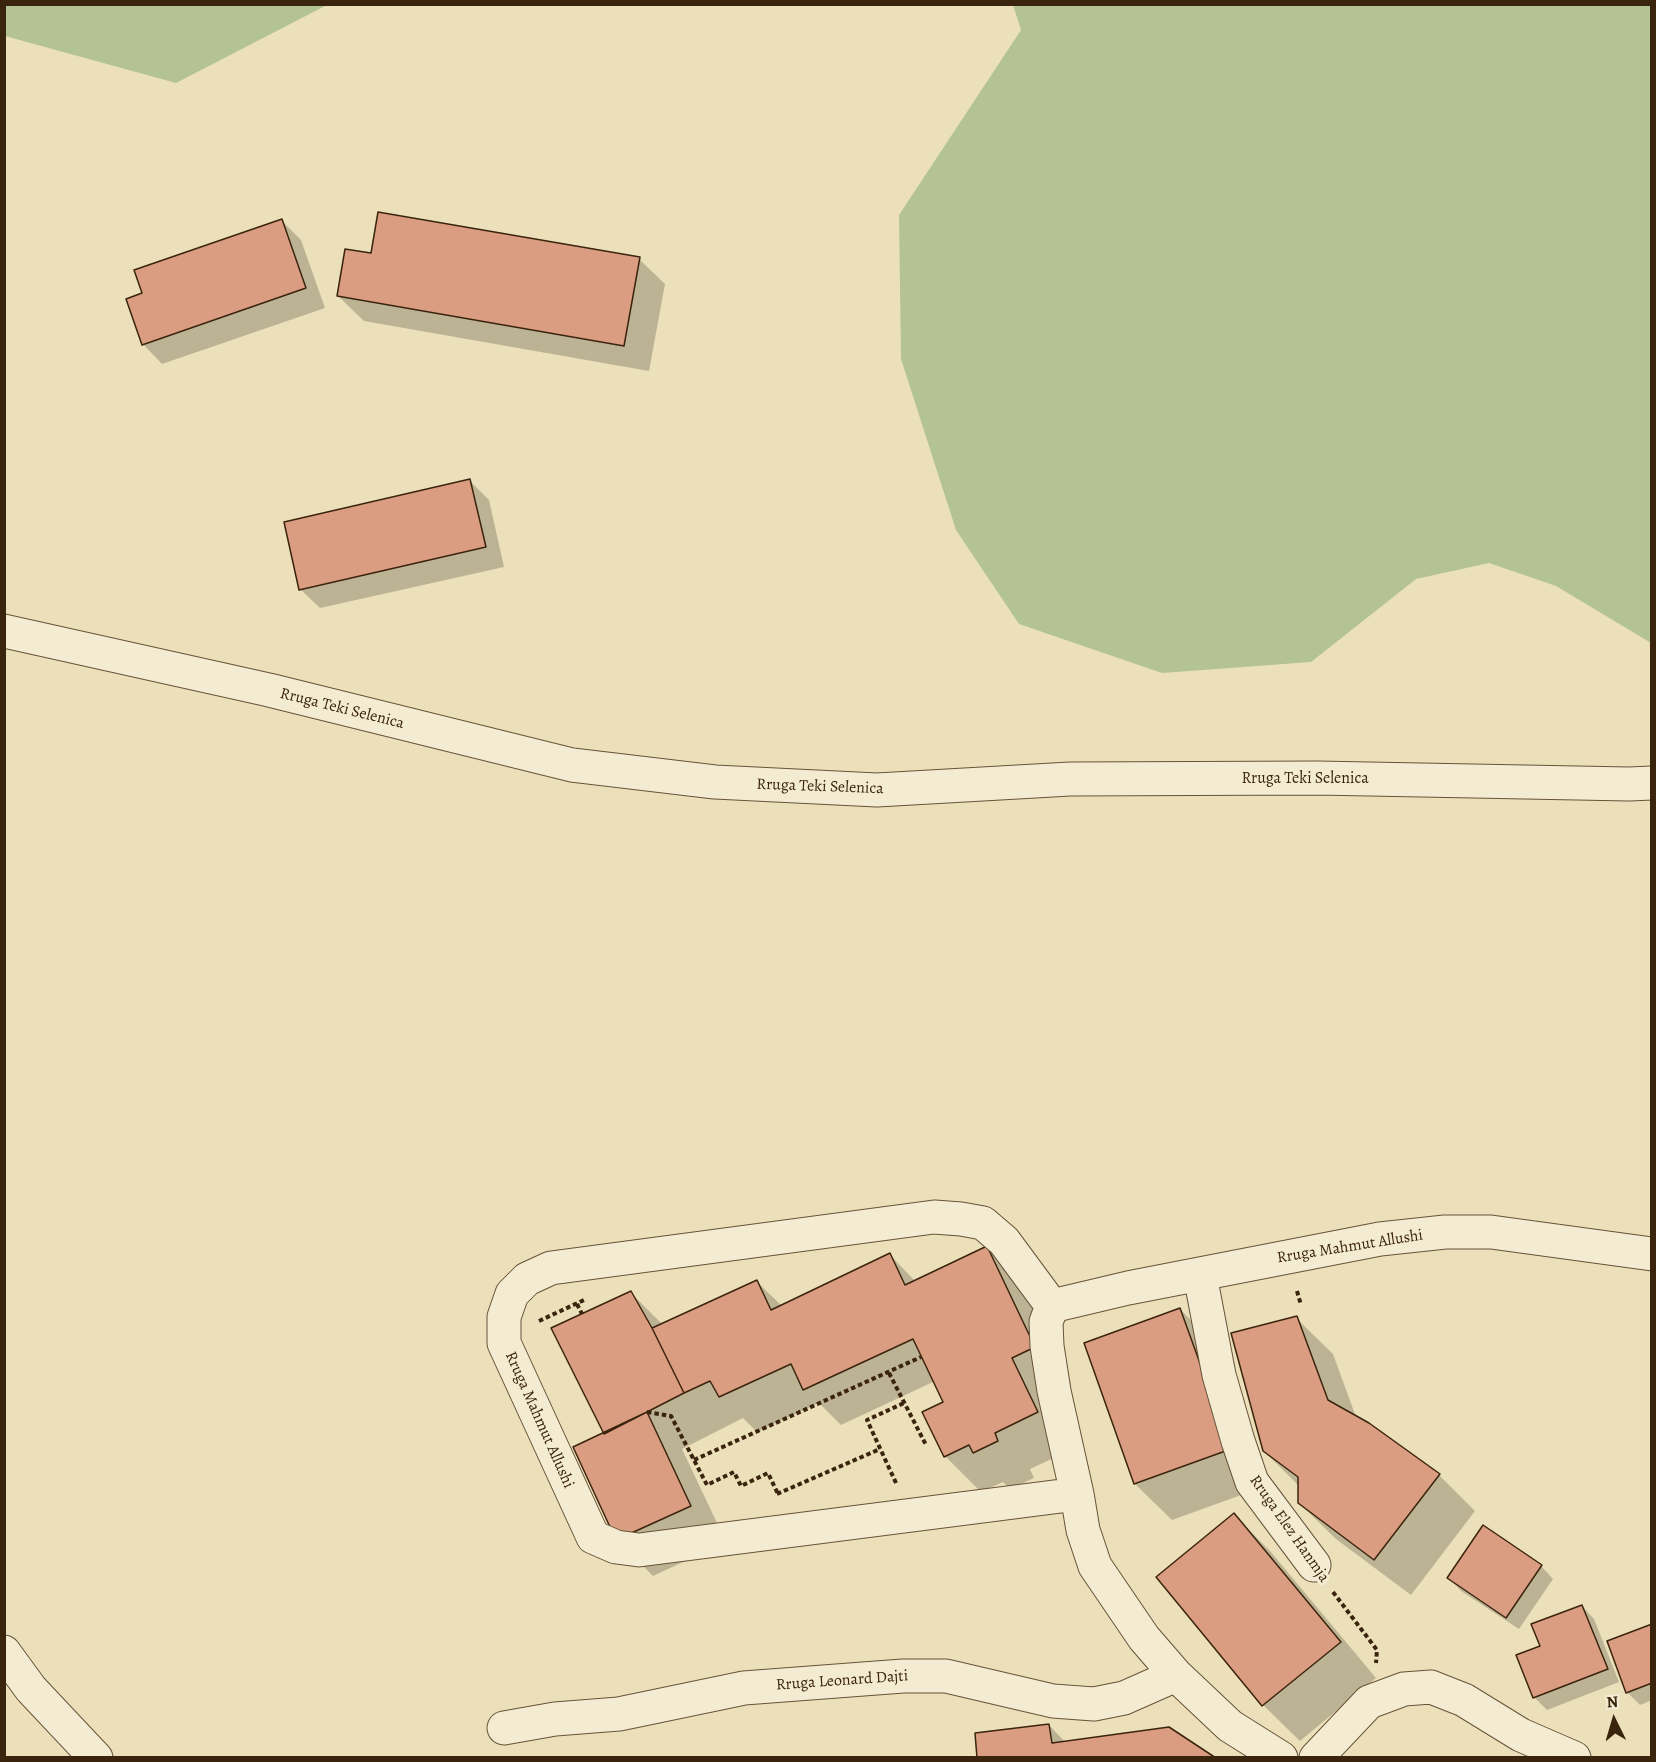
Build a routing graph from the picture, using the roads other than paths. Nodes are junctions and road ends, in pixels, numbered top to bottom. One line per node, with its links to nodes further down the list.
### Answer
1 (4, 631): 2 (street, Rruga Teki Selenica)
2 (1652, 783)
3 (1652, 1254): 4 (street, Rruga Mahmut Allushi)
4 (1200, 1275): 5 (street, Rruga Mahmut Allushi); 7 (street, Rruga Elez Hanmja)
5 (1052, 1306): 6 (street); 6 (street, Rruga Mahmut Allushi)
6 (1077, 1494): 9 (street)
7 (1314, 1566)
8 (4, 1652): 10 (street)
9 (1176, 1675): 11 (street, Rruga Leonard Dajti); 13 (street)
10 (18, 1694): 12 (street)
11 (504, 1728)
12 (96, 1758)
13 (1281, 1758)
14 (1316, 1758): 15 (street)
15 (1574, 1758)

